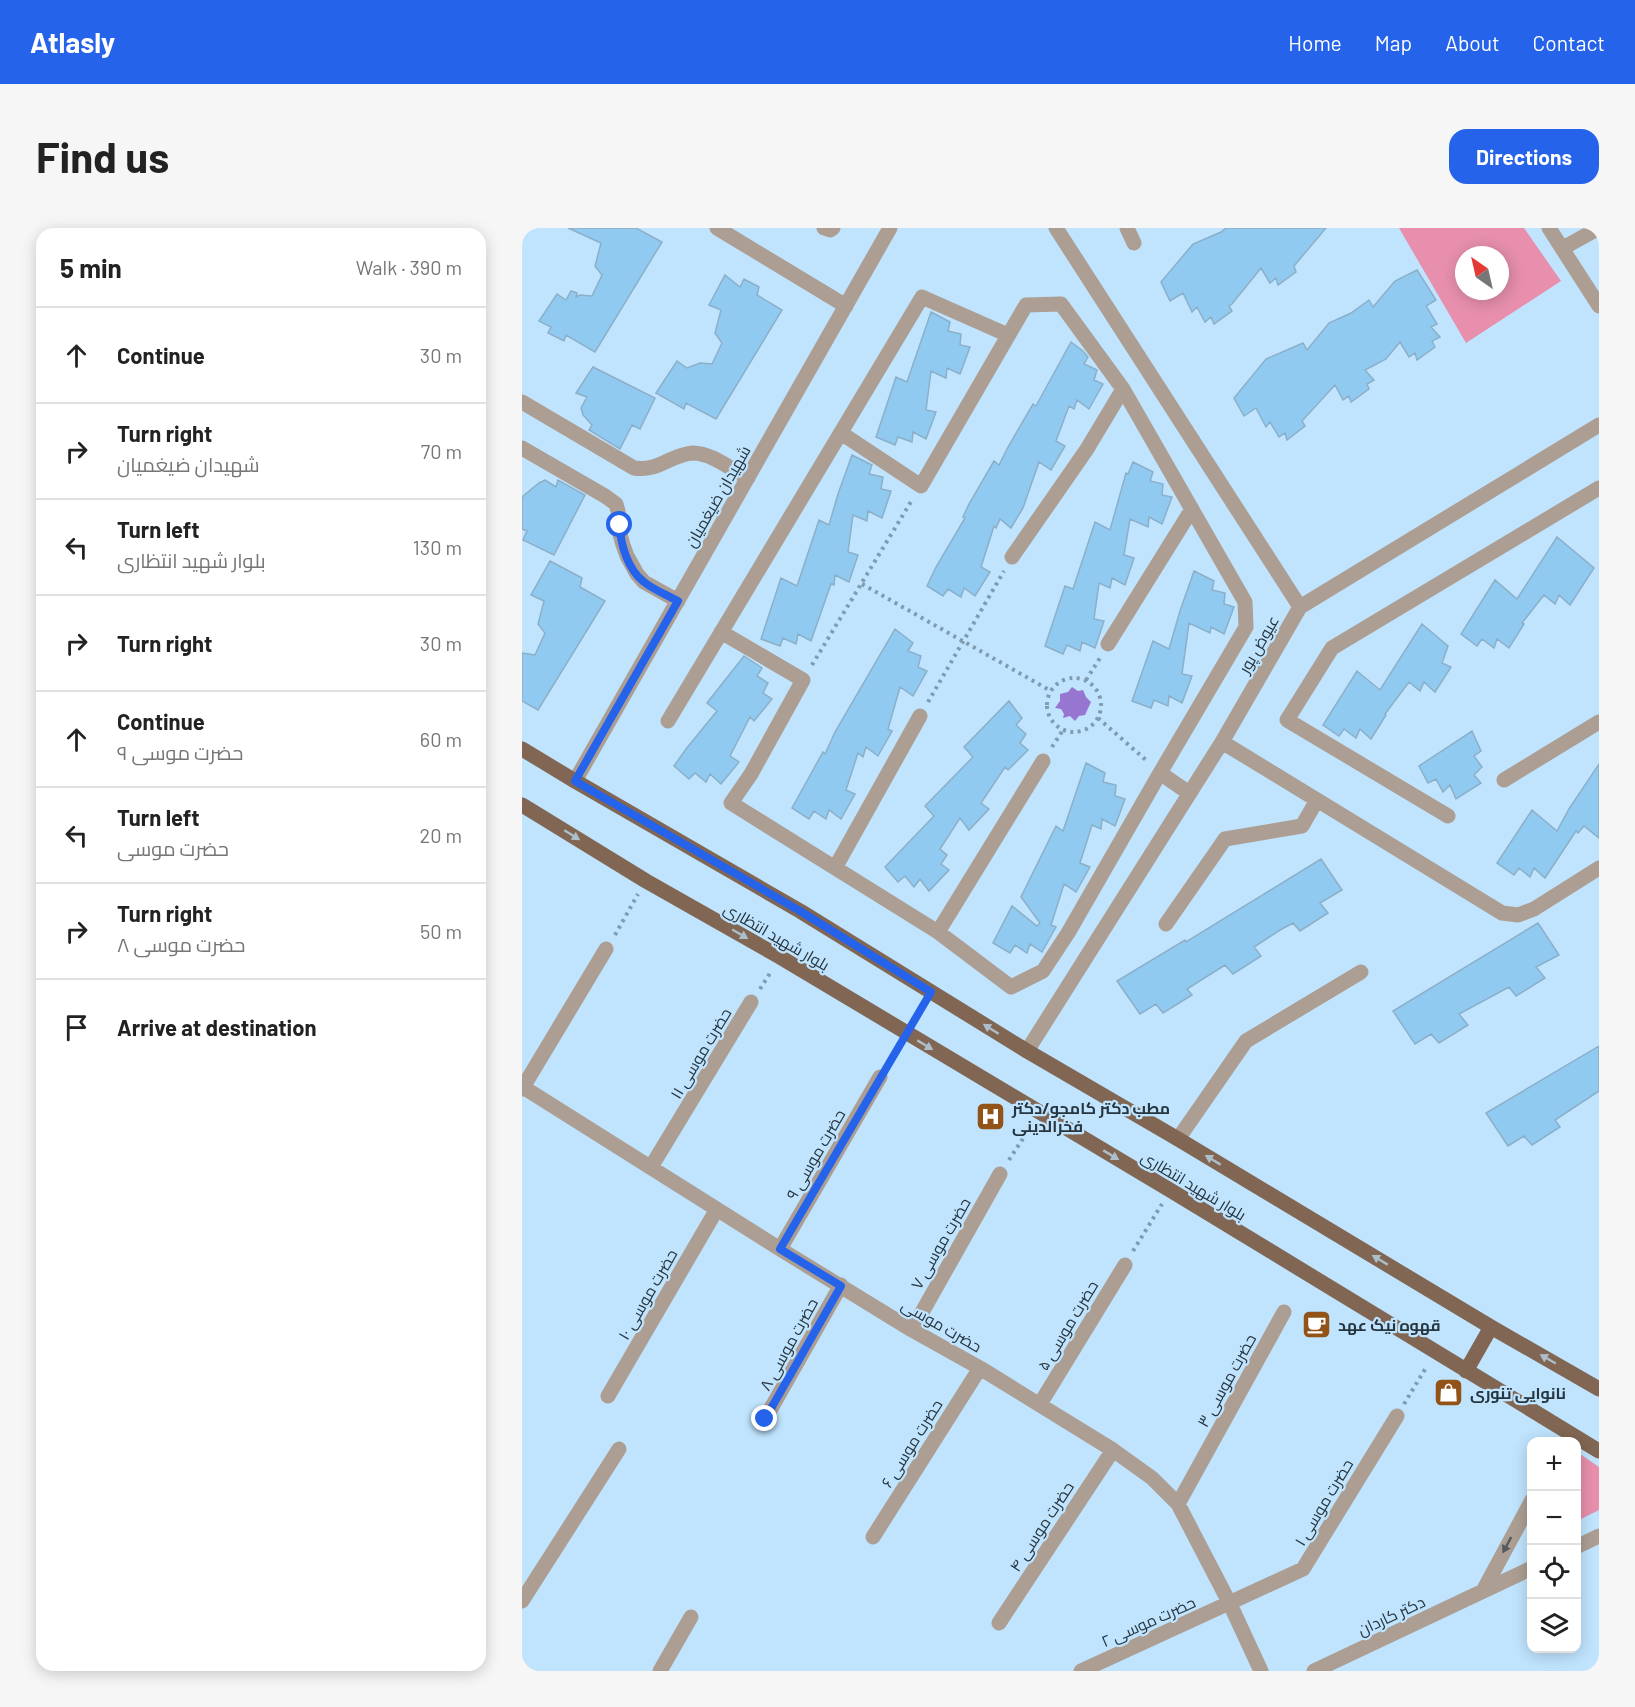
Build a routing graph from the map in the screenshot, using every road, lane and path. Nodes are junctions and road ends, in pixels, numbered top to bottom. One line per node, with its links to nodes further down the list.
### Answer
1 (717, 228): 11 (street)
2 (825, 228): 3 (street)
3 (833, 228)
4 (890, 228): 11 (street, شهیدان ضیغمیان)
5 (1056, 228): 26 (street, عیوض پور)
6 (1127, 228): 9 (street)
7 (1549, 228): 10 (street)
8 (1599, 228): 10 (street)
9 (1134, 243)
10 (1563, 248): 12 (street)
11 (846, 306): 19 (street, شهیدان ضیغمیان)
12 (1599, 306)
13 (1008, 335): 14 (street); 17 (street); 20 (street)
14 (1123, 389): 22 (street); 23 (street)
15 (522, 402): 19 (street)
16 (1599, 424): 26 (street)
17 (841, 433): 20 (street); 27 (street)
18 (522, 447): 25 (street)
19 (748, 478): 25 (street, شهیدان ضیغمیان)
20 (921, 486): 24 (path)
21 (1599, 488): 46 (street)
22 (1192, 509): 29 (street); 40 (street)
23 (1012, 557): 28 (path)
24 (862, 584): 28 (path); 30 (path)
25 (678, 601): 42 (street, شهیدان ضیغمیان)
26 (1300, 607): 37 (street, عیوض پور)
27 (721, 632): 30 (street); 35 (street)
28 (963, 641): 32 (path); 33 (path)
29 (1108, 644): 31 (path)
30 (803, 680): 47 (street)
31 (1086, 680): 32 (path); 34 (path)
32 (1051, 691): 34 (path)
33 (920, 716): 47 (street)
34 (1098, 718): 40 (path)
35 (668, 722)
36 (1599, 722): 41 (street)
37 (1222, 742): 43 (street, عیوض پور); 44 (street)
38 (522, 749): 42 (main road, بلوار شهید انتظاری)
39 (1043, 761): 51 (street)
40 (1160, 773): 43 (street); 51 (street)
41 (1504, 780)
42 (575, 781): 55 (main road, بلوار شهید انتظاری)
43 (1189, 793): 58 (street, عیوض پور)
44 (1317, 800): 48 (street); 50 (street)
45 (522, 805): 49 (main road, بلوار شهید انتظاری, one-way to 49)
46 (1448, 816)
47 (835, 868): 51 (street)
48 (1599, 868)
49 (646, 881): 52 (path); 53 (main road, بلوار شهید انتظاری, one-way to 53)
50 (1166, 924)
51 (938, 932)
52 (606, 949): 60 (street)
53 (780, 957): 56 (path, حضرت موسی ۱۱); 57 (main road, بلوار شهید انتظاری)
54 (1361, 972): 62 (street)
55 (931, 992): 57 (path); 58 (main road, بلوار شهید انتظاری, one-way to 55)
56 (751, 1002): 63 (street, حضرت موسی ۱۱)
57 (906, 1034): 59 (path); 61 (main road, بلوار شهید انتظاری, one-way to 61)
58 (1027, 1051): 62 (main road, بلوار شهید انتظاری)
59 (880, 1077): 67 (street, حضرت موسی ۹)
60 (523, 1088): 63 (street, حضرت موسی)
61 (1040, 1113): 64 (path); 65 (main road, بلوار شهید انتظاری, one-way to 65)
62 (1178, 1139): 71 (main road, بلوار شهید انتظاری, one-way to 62)
63 (651, 1167): 66 (street, حضرت موسی)
64 (1000, 1174): 72 (street, حضرت موسی ۷)
65 (1170, 1190): 68 (path); 73 (main road, بلوار شهید انتظاری)
66 (717, 1209): 67 (street, حضرت موسی); 77 (street, حضرت موسی ۱۰)
67 (780, 1249): 69 (street, حضرت موسی)
68 (1125, 1265): 78 (street, حضرت موسی ۵)
69 (841, 1286): 72 (street, حضرت موسی); 80 (street, حضرت موسی ۸)
70 (1284, 1312): 85 (street, حضرت موسی ۳)
71 (1491, 1327): 75 (main road); 76 (main road, بلوار شهید انتظاری, one-way to 71)
72 (912, 1330): 74 (street, حضرت موسی)
73 (1435, 1353): 75 (main road, بلوار شهید انتظاری); 79 (path)
74 (980, 1368): 78 (street, حضرت موسی); 87 (street, حضرت موسی ۶)
75 (1466, 1371): 81 (main road, بلوار شهید انتظاری)
76 (1599, 1389)
77 (608, 1396)
78 (1040, 1404): 83 (street, حضرت موسی)
79 (1397, 1416): 93 (street, حضرت موسی ۱)
80 (765, 1419)
81 (1565, 1436): 84 (main road, بلوار شهید انتظاری)
82 (619, 1449): 92 (street)
83 (1113, 1450): 85 (street, حضرت موسی); 95 (street, حضرت موسی ۴)
84 (1599, 1451)
85 (1179, 1504): 93 (street, حضرت موسی)
86 (1527, 1509): 91 (street, one-way to 91)
87 (873, 1536)
88 (1599, 1536): 89 (street)
89 (1580, 1545)
90 (1527, 1570): 91 (street, دکتر کاردان)
91 (1483, 1591): 99 (street, دکتر کاردان)
92 (522, 1601)
93 (1230, 1604): 97 (street, حضرت موسی ۲); 98 (street, حضرت موسی)
94 (691, 1617): 96 (street)
95 (999, 1623)
96 (660, 1671)
97 (1081, 1671)
98 (1261, 1671)
99 (1314, 1671)

